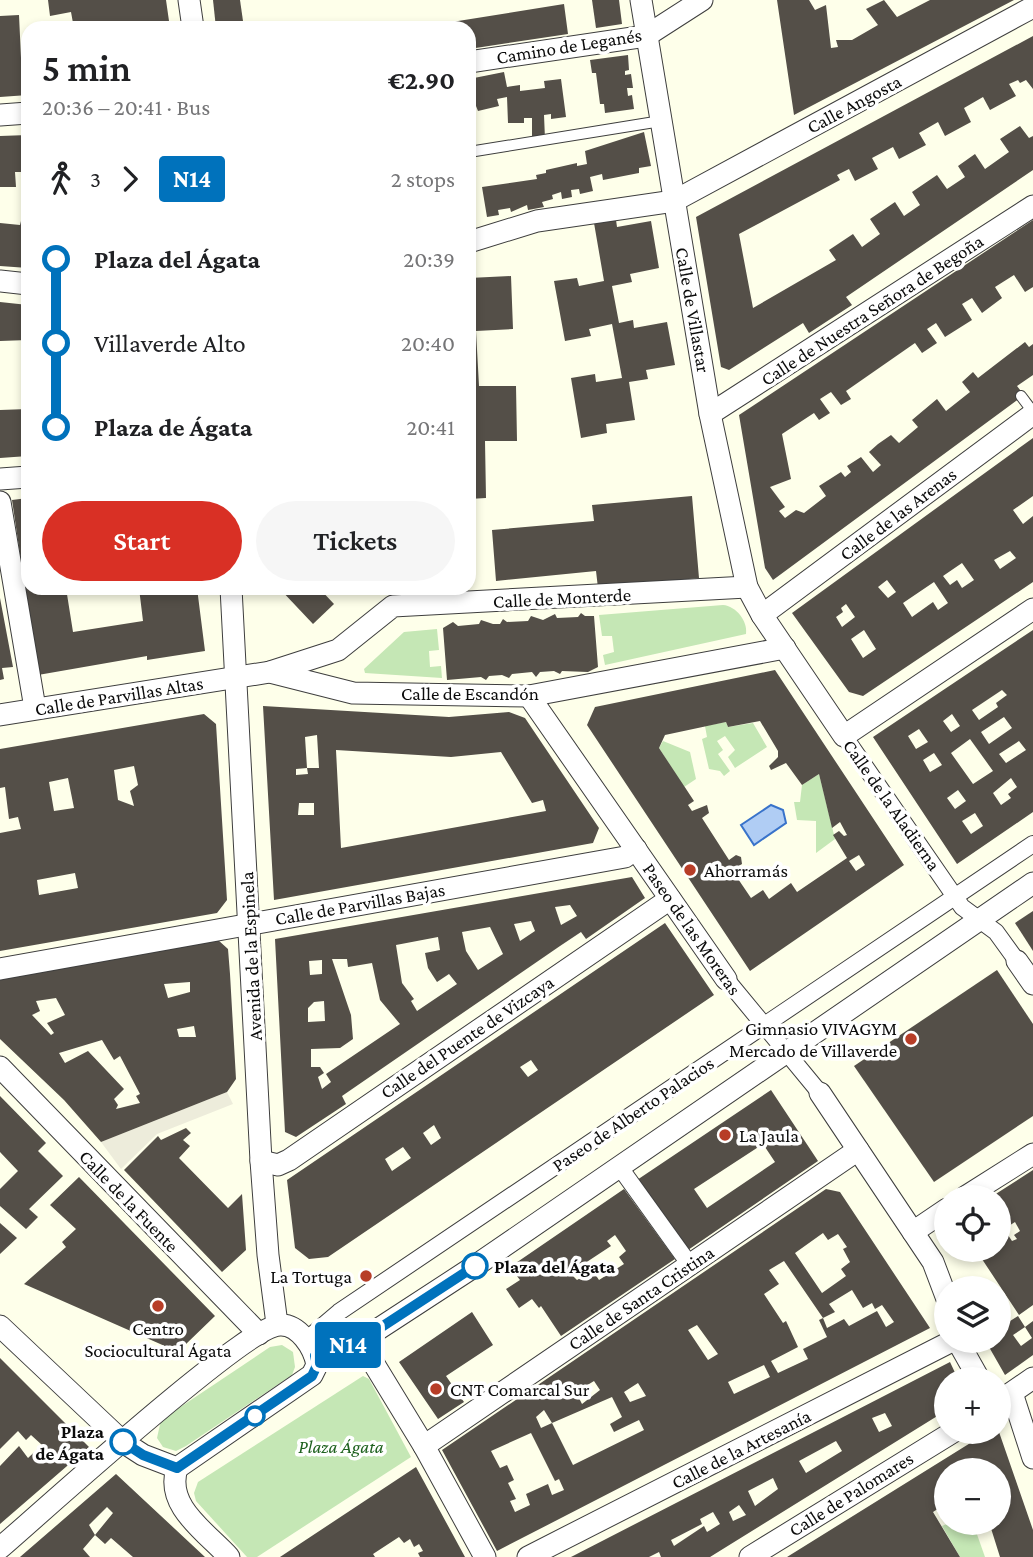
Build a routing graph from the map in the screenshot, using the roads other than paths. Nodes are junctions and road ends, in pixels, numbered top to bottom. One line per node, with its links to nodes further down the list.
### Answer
1 (189, 0): 5 (street)
2 (641, 0): 6 (street, Calle de Villastar)
3 (702, 0): 6 (street, Camino de Leganés)
4 (1033, 7): 12 (street, Calle Angosta)
5 (192, 21)
6 (646, 36): 7 (street, Camino de Leganés); 10 (street, Calle de Villastar)
7 (476, 61)
8 (21, 114): 9 (street)
9 (0, 115)
10 (661, 121): 11 (lane); 12 (street, Calle de Villastar)
11 (476, 151)
12 (674, 201): 14 (street); 18 (street, Calle de Villastar)
13 (1033, 206): 18 (street, Calle de Nuestra Señora de Begoña)
14 (476, 241)
15 (0, 281): 16 (street)
16 (21, 283)
17 (1029, 407): 28 (street, Calle de las Arenas)
18 (710, 414): 22 (street, Calle de Villastar)
19 (21, 478): 20 (street)
20 (0, 479)
21 (0, 502): 33 (street)
22 (747, 587): 25 (street, Calle de Monterde); 28 (street, Calle de Villastar)
23 (231, 595): 31 (street, Avenida de la Espinela)
24 (469, 595): 26 (street, Calle de Monterde)
25 (476, 595)
26 (400, 597): 30 (street, Calle de Monterde)
27 (1033, 609): 35 (street)
28 (762, 615): 29 (street, Calle de la Aladierna)
29 (785, 648): 32 (street, Calle de Escandón); 35 (street, Calle de la Aladierna)
30 (270, 672): 31 (street, Calle de Escandón); 32 (street, Calle de Escandón)
31 (237, 678): 33 (street, Calle de Parvillas Altas); 42 (street, Avenida de la Espinela)
32 (529, 696): 37 (street, Paseo de las Moreras)
33 (35, 708): 34 (street, Calle de Parvillas Altas)
34 (0, 715)
35 (844, 736): 39 (street, Calle de la Aladierna)
36 (1033, 844): 39 (street, Paseo de Alberto Palacios)
37 (636, 849): 40 (street, Paseo de las Moreras); 42 (street, Calle de Parvillas Bajas)
38 (1033, 883): 41 (street, Paseo de Alberto Palacios)
39 (955, 896): 41 (street, Calle de la Aladierna); 47 (street, Paseo de Alberto Palacios)
40 (670, 899): 45 (street, Paseo de las Moreras); 53 (street, Calle del Puente de Vizcaya)
41 (979, 921): 43 (street, Calle de la Aladierna); 48 (street, Paseo de Alberto Palacios)
42 (250, 923): 44 (street, Calle de Parvillas Bajas); 53 (street, Avenida de la Espinela)
43 (1017, 961): 46 (street, Calle de la Aladierna)
44 (0, 969)
45 (726, 979): 47 (street, Paseo de las Moreras)
46 (1033, 984)
47 (762, 1027): 48 (street, Paseo de las Moreras); 63 (street, Paseo de Alberto Palacios)
48 (788, 1052): 50 (street, Paseo de las Moreras); 54 (street, Paseo de Alberto Palacios)
49 (0, 1067): 61 (street, Calle de la Fuente)
50 (820, 1093): 51 (street, Paseo de las Moreras)
51 (858, 1150): 57 (street, Paseo de las Moreras); 58 (street, Calle de Santa Cristina)
52 (1033, 1154): 55 (street)
53 (261, 1161): 61 (street, Avenida de la Espinela)
54 (621, 1169): 58 (street); 62 (street, Paseo de Alberto Palacios)
55 (984, 1185)
56 (934, 1218): 57 (street)
57 (913, 1232): 59 (street, Paseo de las Moreras)
58 (690, 1265): 70 (street, Calle de Santa Cristina)
59 (938, 1276)
60 (0, 1326): 68 (street)
61 (268, 1329): 63 (street); 68 (street)
62 (360, 1341): 63 (street); 70 (street)
63 (310, 1348): 72 (street)
64 (934, 1351): 76 (street, Calle de la Artesanía)
65 (1033, 1378): 66 (street)
66 (1011, 1393)
67 (1011, 1408): 71 (street)
68 (123, 1442): 72 (street); 73 (street)
69 (934, 1444): 77 (street, Calle de Palomares)
70 (424, 1446): 75 (street)
71 (1033, 1458)
72 (177, 1468): 74 (street)
73 (0, 1548)
74 (229, 1557)
75 (485, 1557)
76 (528, 1557)
77 (750, 1557)

